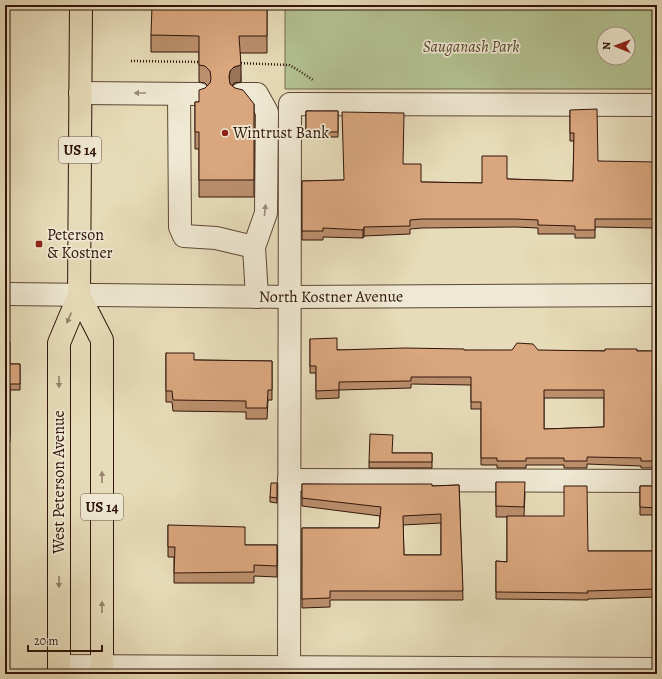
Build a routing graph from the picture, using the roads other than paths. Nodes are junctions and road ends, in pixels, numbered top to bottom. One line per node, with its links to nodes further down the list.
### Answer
1 (81, 5): 2 (main road, West Peterson Avenue / US 14)
2 (80, 93): 5 (street, one-way to 2); 7 (main road, West Peterson Avenue / US 14)
3 (242, 94): 5 (street, one-way to 3)
4 (657, 105): 10 (street)
5 (254, 247): 9 (street)
6 (5, 294): 7 (street, North Kostner Avenue)
7 (79, 294): 9 (street, North Kostner Avenue); 14 (main road, West Peterson Avenue / US 14, one-way to 14); 15 (main road, West Peterson Avenue / US 14, one-way to 7)
8 (657, 295): 10 (street, North Kostner Avenue)
9 (257, 297): 10 (street, North Kostner Avenue)
10 (290, 297): 11 (street)
11 (289, 480): 12 (street); 16 (street)
12 (657, 481)
13 (657, 669): 16 (street)
14 (59, 670): 15 (street)
15 (102, 670): 16 (street)
16 (289, 671)

